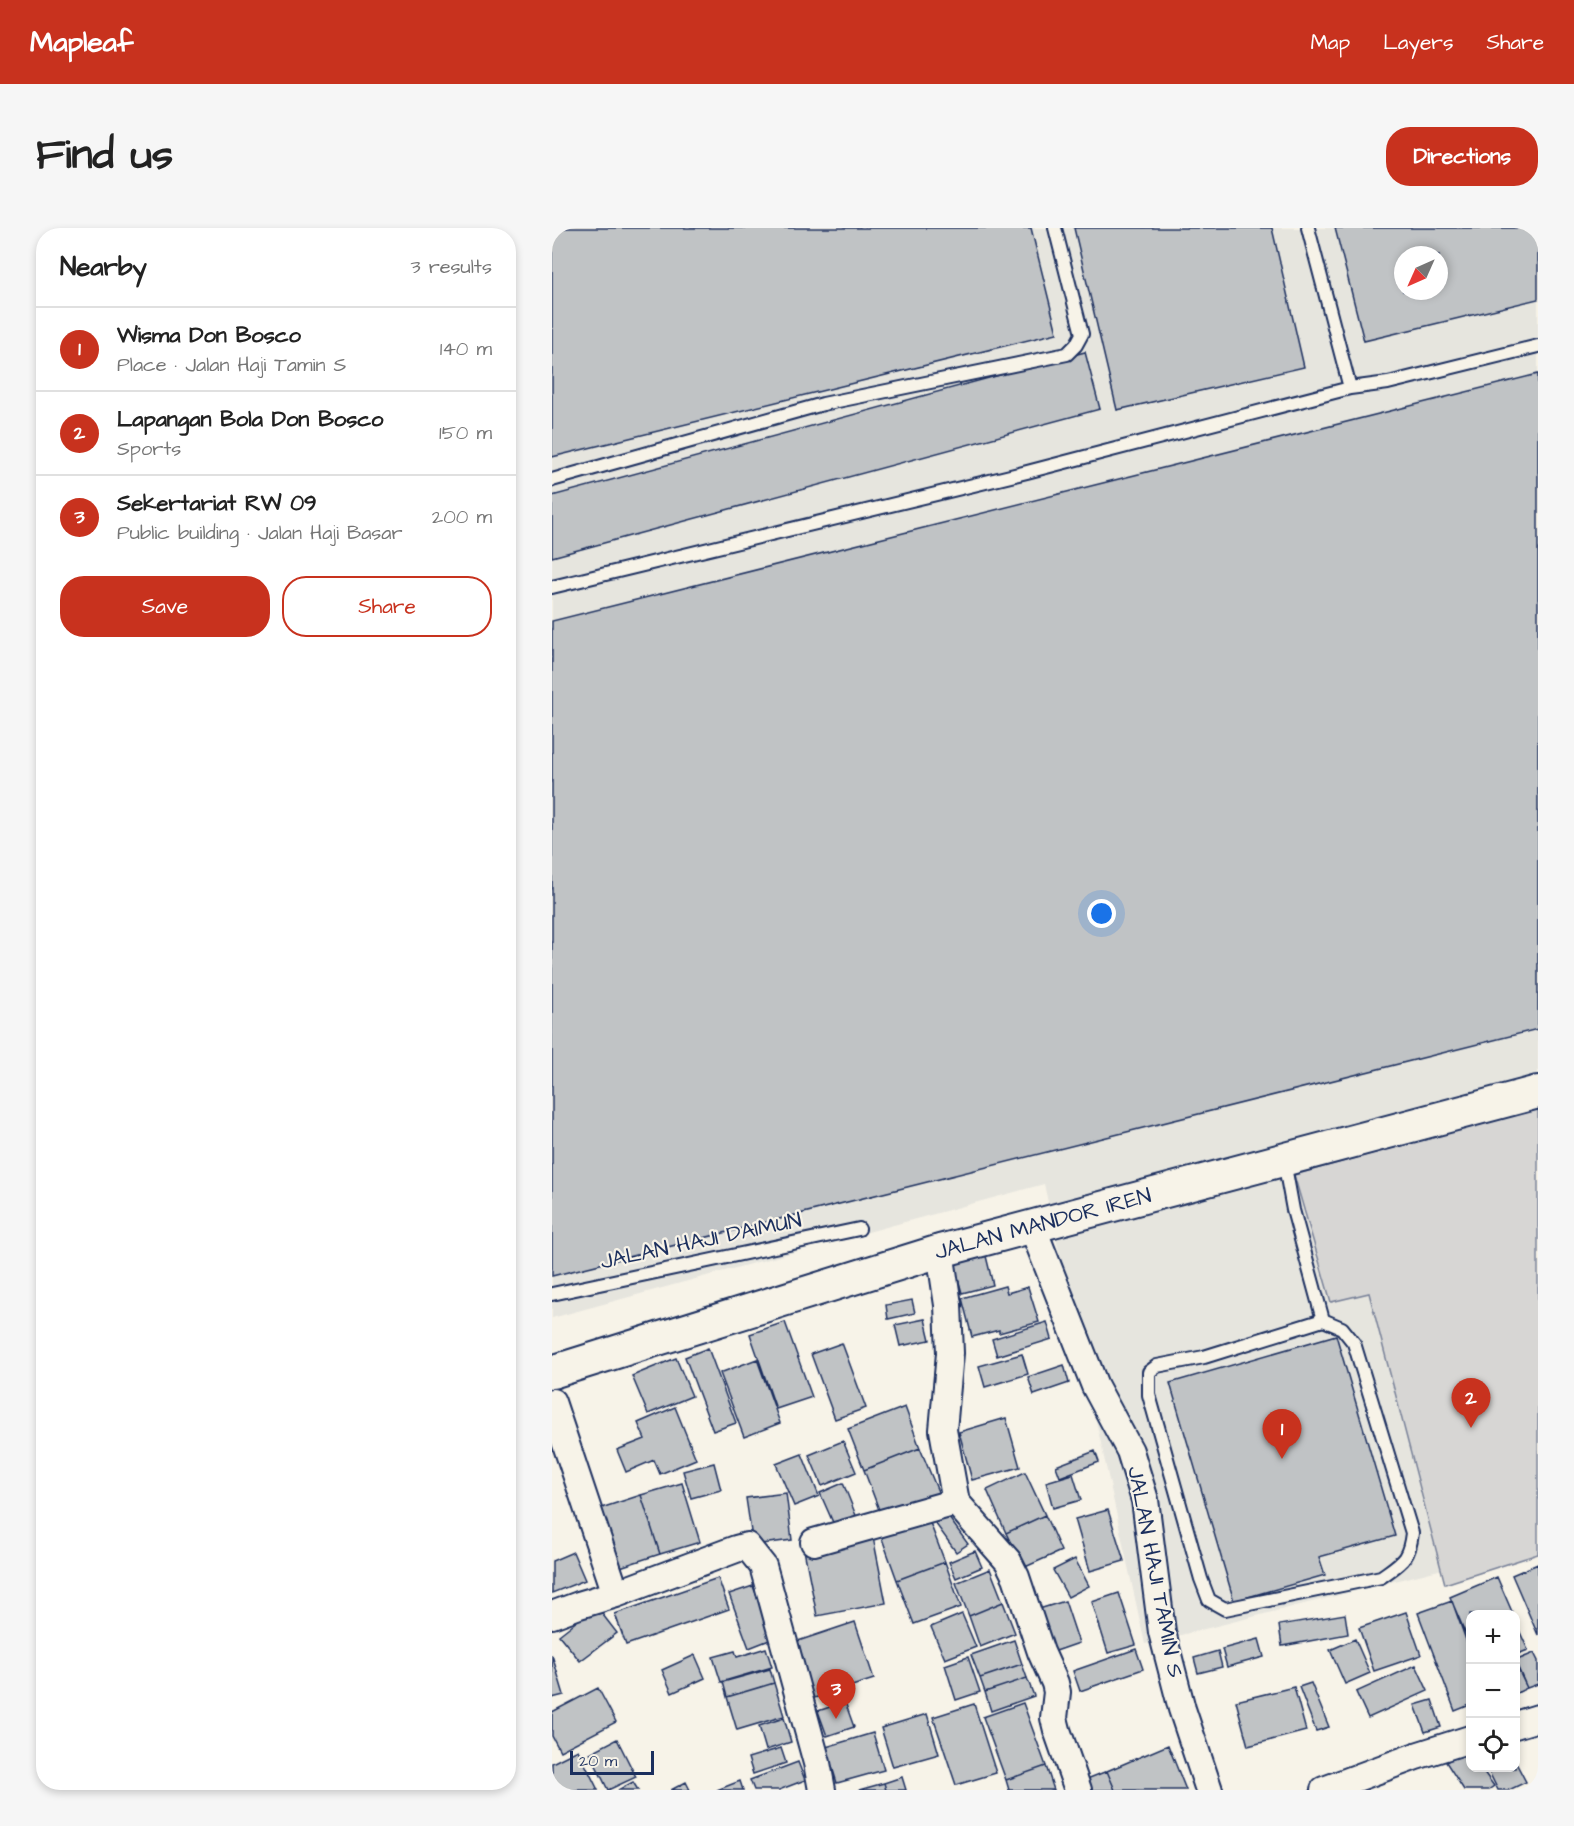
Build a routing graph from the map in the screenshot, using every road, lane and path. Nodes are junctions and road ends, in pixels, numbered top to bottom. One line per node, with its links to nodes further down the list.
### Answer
1 (1055, 228): 5 (lane)
2 (1308, 228): 4 (lane)
3 (1538, 346): 4 (lane)
4 (1350, 388): 6 (lane)
5 (552, 480)
6 (552, 587)
7 (1538, 1092): 8 (street, JALAN MANDOR IREN)
8 (1284, 1160): 9 (street, JALAN MANDOR IREN); 13 (lane)
9 (1032, 1226): 11 (street, JALAN MANDOR IREN); 25 (street, JALAN HAJI TAMIN S)
10 (858, 1229): 12 (lane, JALAN HAJI DAIMUN)
11 (940, 1251): 14 (street, JALAN MANDOR IREN); 16 (street)
12 (552, 1294)
13 (1323, 1320): 13 (lane)
14 (552, 1372)
15 (552, 1402): 18 (street)
16 (956, 1502): 17 (street); 24 (street)
17 (814, 1542)
18 (616, 1594): 19 (street); 23 (street)
19 (552, 1615)
20 (1538, 1718): 21 (street)
21 (1520, 1723)
22 (1466, 1740): 26 (street)
23 (822, 1790)
24 (1078, 1790)
25 (1209, 1790)
26 (1324, 1790)

